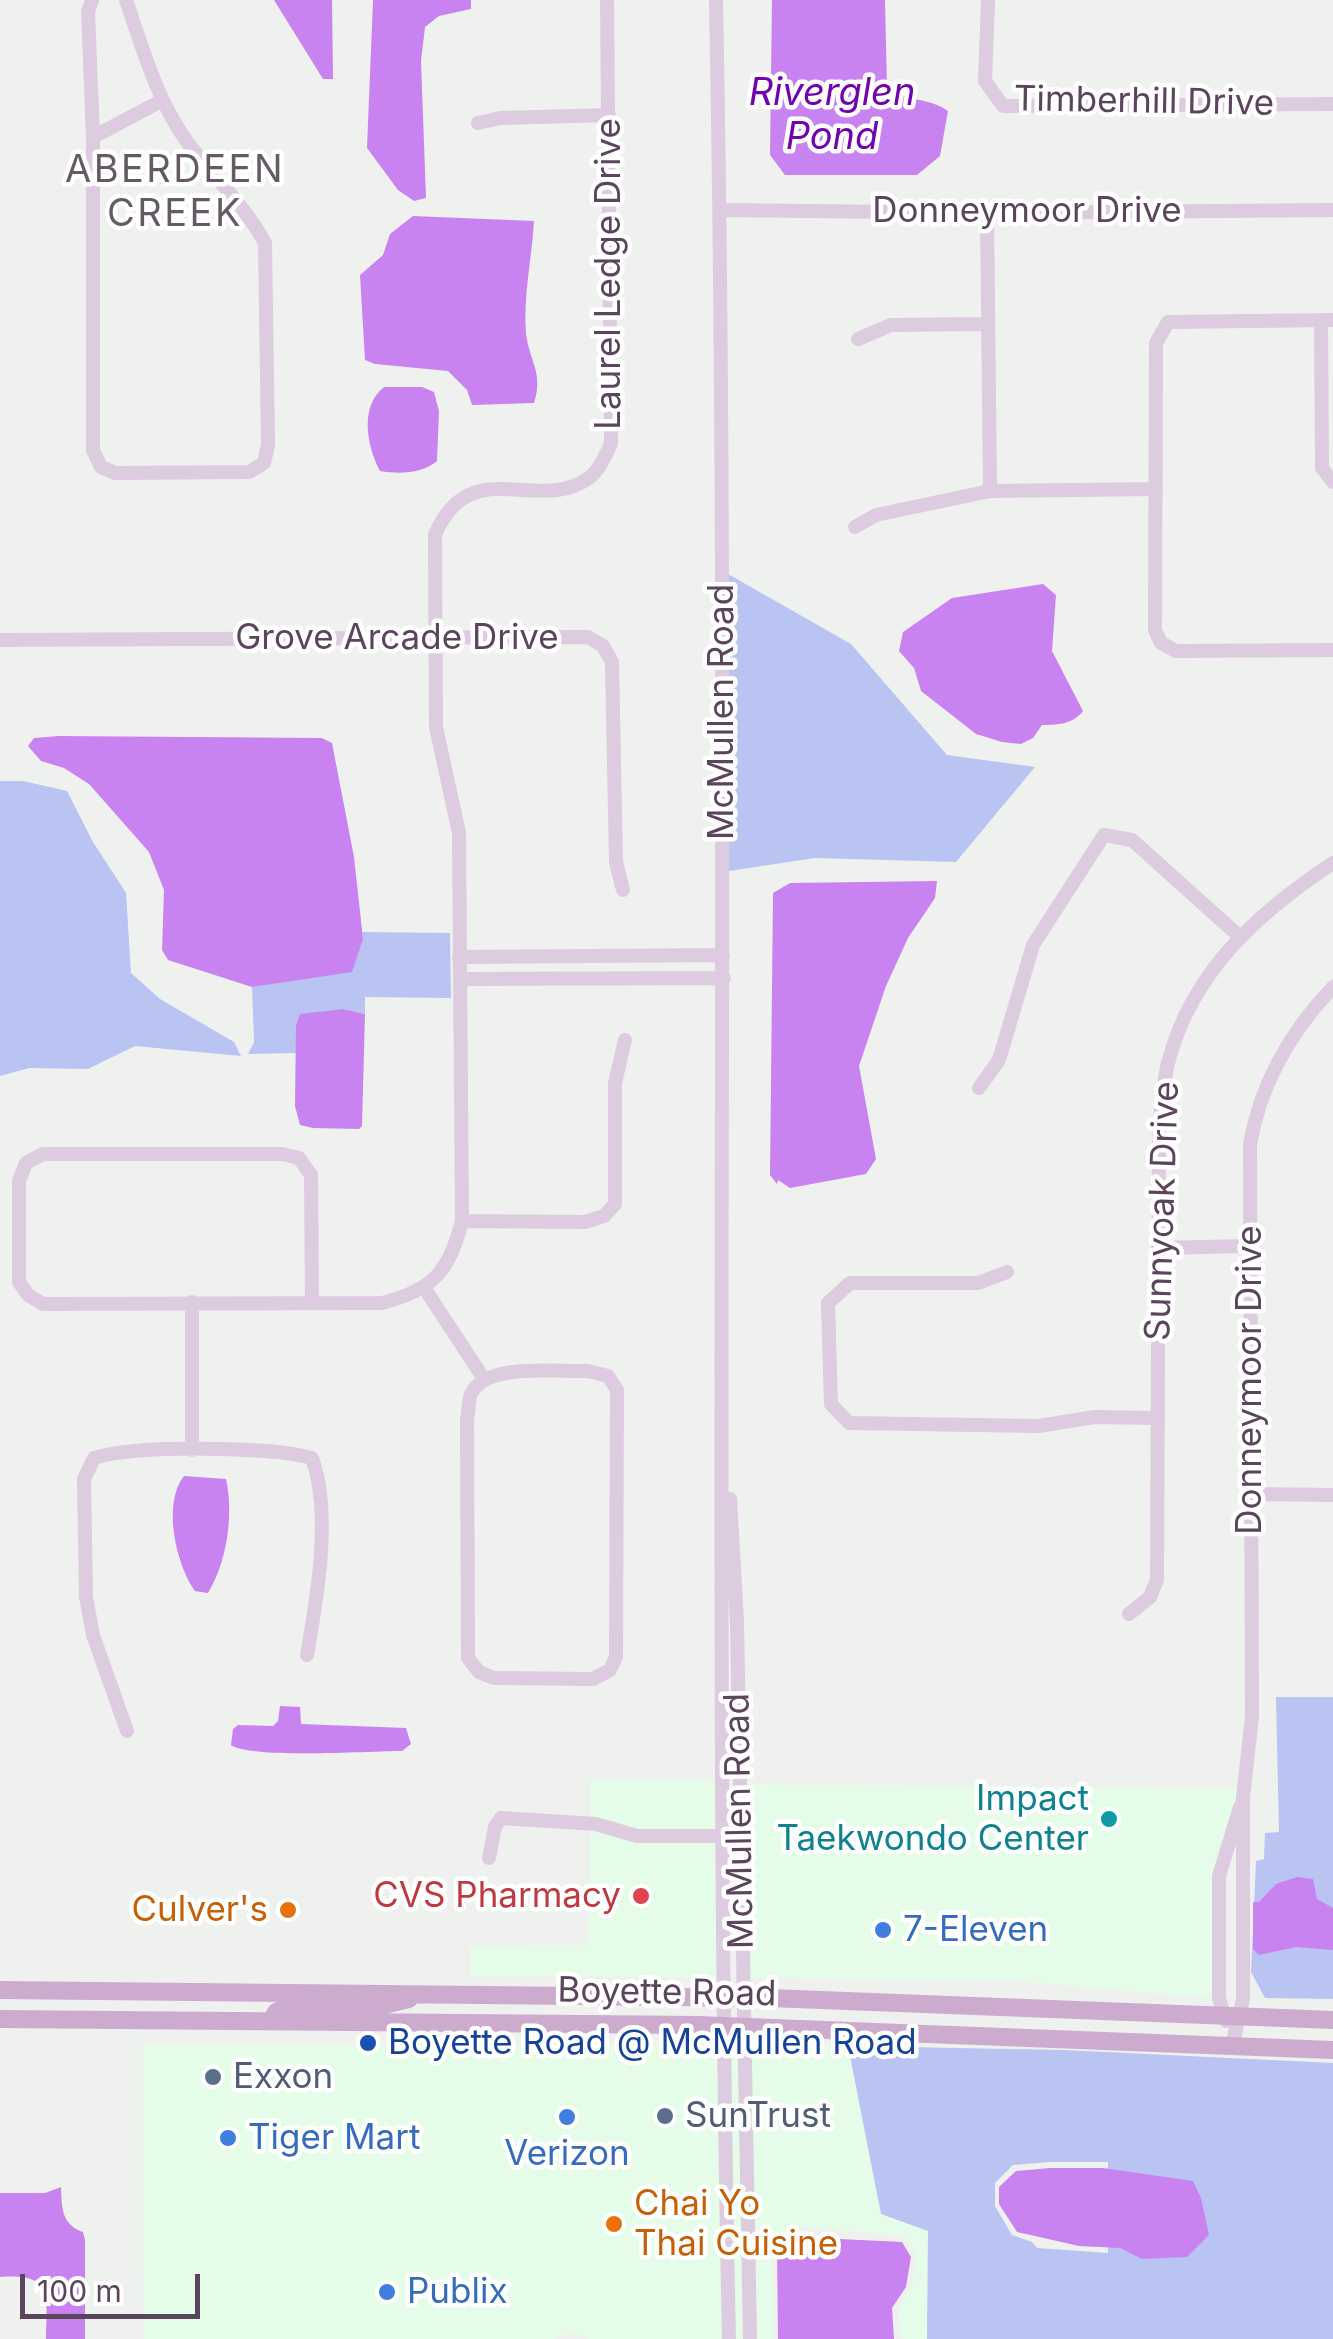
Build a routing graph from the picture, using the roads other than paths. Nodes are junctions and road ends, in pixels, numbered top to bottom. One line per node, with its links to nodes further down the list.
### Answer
1 (92, 0): 10 (street)
2 (126, 0): 6 (street)
3 (607, 0): 8 (street, Laurel Ledge Drive)
4 (716, 0): 11 (street, McMullen Road)
5 (988, 0): 7 (street, Timberhill Drive)
6 (161, 100): 10 (street); 10 (street)
7 (1333, 104)
8 (609, 116): 9 (street); 21 (street, Laurel Ledge Drive)
9 (478, 123)
10 (93, 137)
11 (720, 210): 13 (street, Donneymoor Drive); 27 (street, McMullen Road)
12 (1333, 210): 13 (street, Donneymoor Drive)
13 (987, 213): 15 (street)
14 (1327, 320): 17 (street); 18 (street)
15 (987, 324): 16 (street); 19 (street)
16 (858, 339)
17 (1333, 482)
18 (1156, 489): 19 (street); 23 (street)
19 (990, 491): 20 (street)
20 (855, 527)
21 (434, 638): 22 (street, Grove Arcade Drive); 25 (street, Grove Arcade Drive); 28 (street, Laurel Ledge Drive)
22 (0, 640)
23 (1333, 650)
24 (1333, 863): 26 (street, Sunnyoak Drive)
25 (623, 890)
26 (1239, 936): 33 (street); 36 (street, Sunnyoak Drive)
27 (724, 956): 28 (street); 29 (street, McMullen Road)
28 (460, 957): 30 (street, Laurel Ledge Drive)
29 (724, 978): 30 (street); 46 (street, McMullen Road)
30 (460, 979): 34 (street, Laurel Ledge Drive)
31 (1333, 987): 35 (street, Donneymoor Drive)
32 (625, 1040): 34 (street)
33 (979, 1088)
34 (462, 1221): 38 (street, Laurel Ledge Drive)
35 (1248, 1246): 36 (street); 44 (street, Donneymoor Drive)
36 (1158, 1248): 42 (street, Sunnyoak Drive)
37 (1007, 1272): 42 (street)
38 (425, 1289): 40 (street); 41 (street)
39 (192, 1302): 40 (street); 40 (street); 43 (street)
40 (312, 1303)
41 (484, 1379): 41 (street)
42 (1158, 1418): 47 (street, Sunnyoak Drive)
43 (192, 1450): 48 (street); 49 (street)
44 (1250, 1494): 45 (street); 50 (street, Donneymoor Drive)
45 (1333, 1495)
46 (728, 1555): 51 (street, McMullen Road); 56 (street, McMullen Road)
47 (1129, 1614)
48 (307, 1655)
49 (127, 1731)
50 (1243, 1797): 57 (street, Donneymoor Drive); 57 (street, Donneymoor Drive)
51 (724, 1836): 52 (street); 56 (street, McMullen Road)
52 (489, 1858)
53 (0, 1990): 54 (main road, Boyette Road)
54 (232, 1991): 55 (main road, Boyette Road); 60 (main road)
55 (424, 1994): 56 (main road, Boyette Road); 60 (main road)
56 (734, 1998): 57 (main road, Boyette Road); 61 (street, McMullen Road)
57 (1232, 2017): 59 (main road, Boyette Road); 62 (street, Donneymoor Drive)
58 (0, 2018): 60 (main road, Boyette Road)
59 (1333, 2020)
60 (271, 2021): 61 (main road, Boyette Road)
61 (734, 2026): 62 (main road, Boyette Road); 64 (street, McMullen Road); 65 (street, McMullen Road)
62 (1232, 2046): 63 (main road, Boyette Road)
63 (1333, 2050)
64 (729, 2339)
65 (750, 2339)

